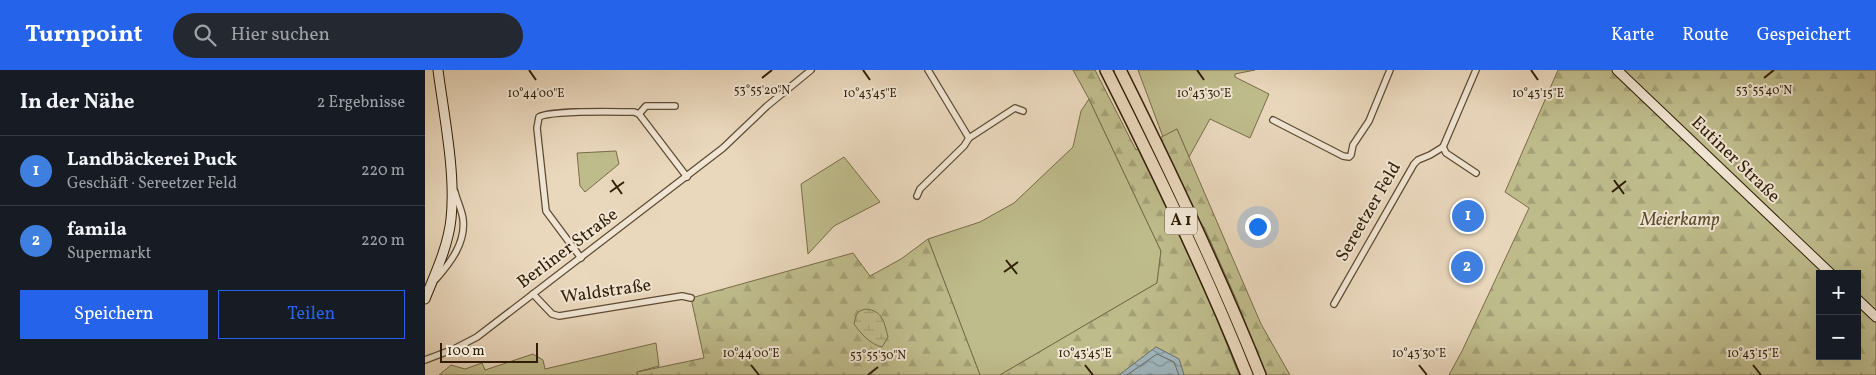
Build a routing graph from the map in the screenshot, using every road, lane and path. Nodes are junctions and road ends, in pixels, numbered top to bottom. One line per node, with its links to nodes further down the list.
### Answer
1 (437, 70): 17 (main road)
2 (811, 70): 16 (street, Berliner Straße)
3 (928, 70): 13 (street)
4 (1106, 70): 29 (highway, A 1)
5 (1120, 70): 30 (highway, A 1)
6 (1390, 70): 12 (street)
7 (1475, 70): 14 (street)
8 (1617, 70): 20 (main road, Eutiner Straße)
9 (675, 106): 11 (street)
10 (1023, 111): 13 (street)
11 (639, 114): 16 (street); 19 (street)
12 (1273, 120)
13 (969, 138): 18 (street)
14 (1443, 147): 15 (street); 26 (street, Sereetzer Feld)
15 (1476, 173)
16 (687, 177): 19 (street, Berliner Straße)
17 (453, 187): 21 (main road); 21 (street)
18 (917, 196)
19 (581, 258): 22 (street, Berliner Straße)
20 (1827, 270)
21 (433, 282): 24 (main road)
22 (533, 294): 23 (street, Waldstraße); 28 (street, Berliner Straße)
23 (691, 298)
24 (425, 299)
25 (1861, 303): 27 (main road)
26 (1334, 304)
27 (1876, 317)
28 (425, 360)
29 (1247, 375)
30 (1260, 375)

